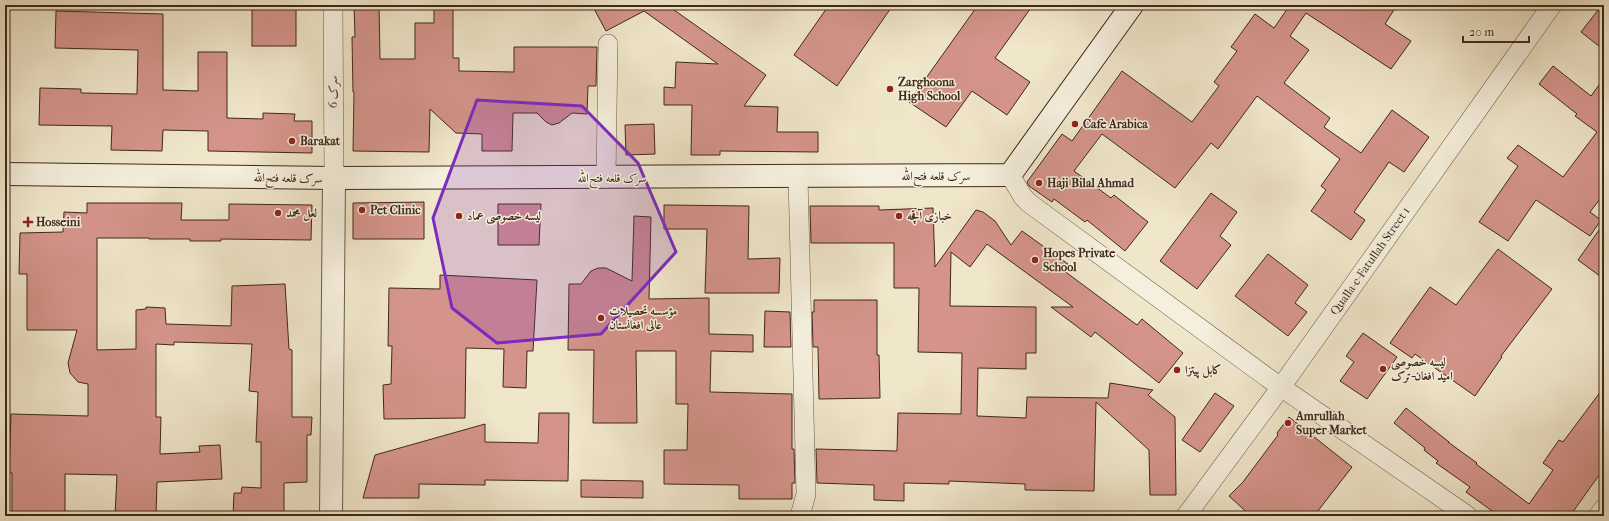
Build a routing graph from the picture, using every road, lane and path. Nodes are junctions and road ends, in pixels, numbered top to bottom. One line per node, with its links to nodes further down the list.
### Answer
1 (333, 5): 8 (street, سرک 6)
2 (1132, 5): 6 (main road)
3 (1552, 5): 10 (street, Qualla-e-Fatullah Street 1)
4 (608, 44): 9 (street)
5 (5, 174): 8 (main road, سرک قلعه فتح‌الله)
6 (1010, 175): 7 (main road, سرک قلعه فتح‌الله); 10 (street)
7 (798, 177): 9 (main road, سرک قلعه فتح‌الله); 13 (street)
8 (334, 178): 9 (main road, سرک قلعه فتح‌الله); 12 (main road)
9 (606, 178)
10 (1281, 387): 14 (street, Qualla-e-Fatullah Street 1); 15 (street)
11 (1604, 508): 16 (street)
12 (331, 516)
13 (800, 516)
14 (1186, 516)
15 (1468, 516)
16 (1598, 516)

